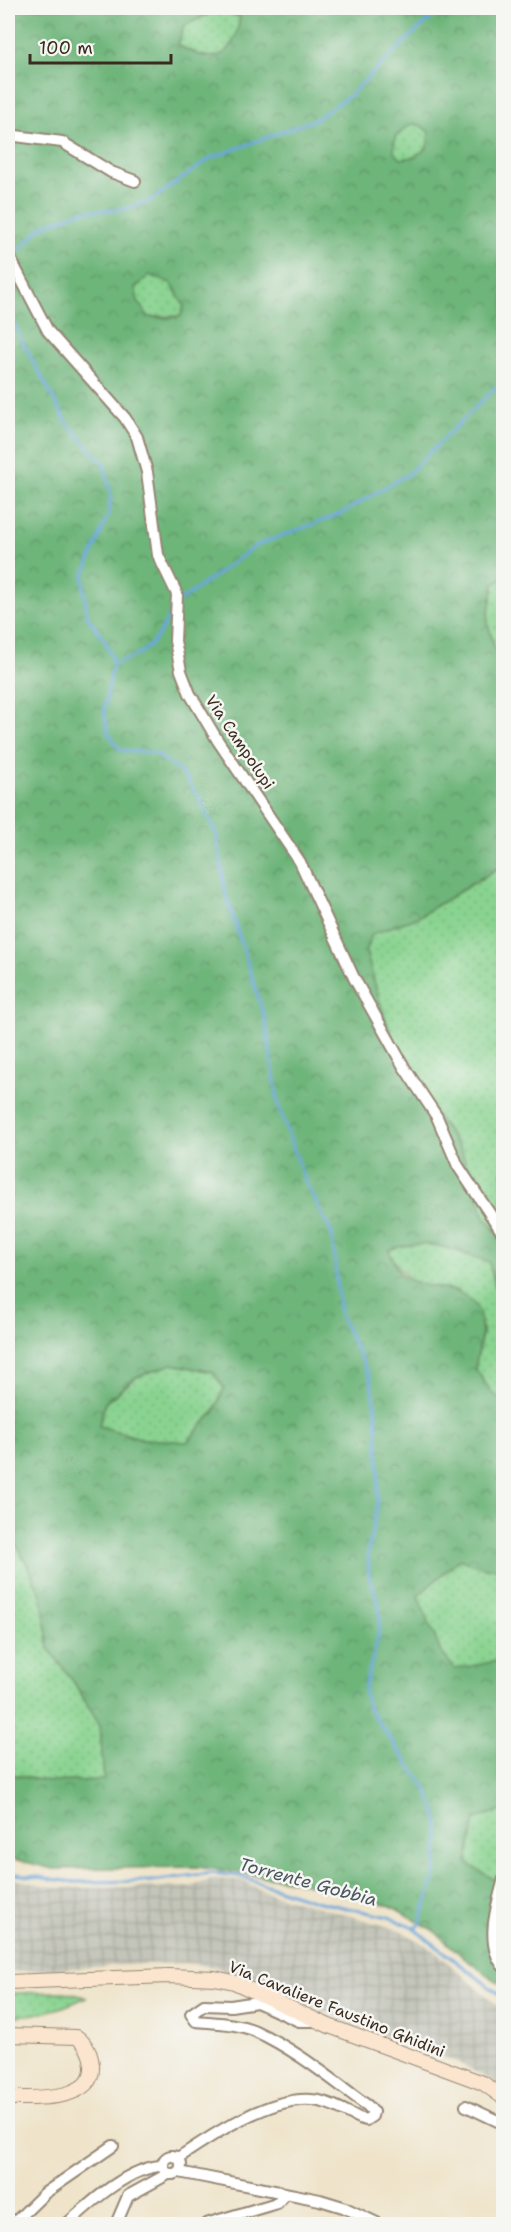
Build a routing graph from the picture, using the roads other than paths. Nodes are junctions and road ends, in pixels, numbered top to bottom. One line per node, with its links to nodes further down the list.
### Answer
1 (8, 135): 2 (street)
2 (135, 181)
3 (8, 254): 4 (street, Via Campolupi)
4 (504, 1235)
5 (504, 1879): 6 (street)
6 (504, 1968)
7 (8, 1982): 8 (main road, Via Cavaliere Faustino Ghidini)
8 (319, 2021): 10 (main road, Via Cavaliere Faustino Ghidini); 15 (street)
9 (8, 2035): 11 (main road)
10 (504, 2097)
11 (8, 2098)
12 (466, 2106): 13 (street)
13 (504, 2124)
14 (112, 2146): 18 (street)
15 (178, 2158): 16 (street); 16 (street)
16 (170, 2171): 17 (street); 19 (street); 20 (street)
17 (285, 2194): 21 (street); 22 (street)
18 (13, 2224)
19 (68, 2224)
20 (116, 2224)
21 (206, 2224)
22 (379, 2224)

